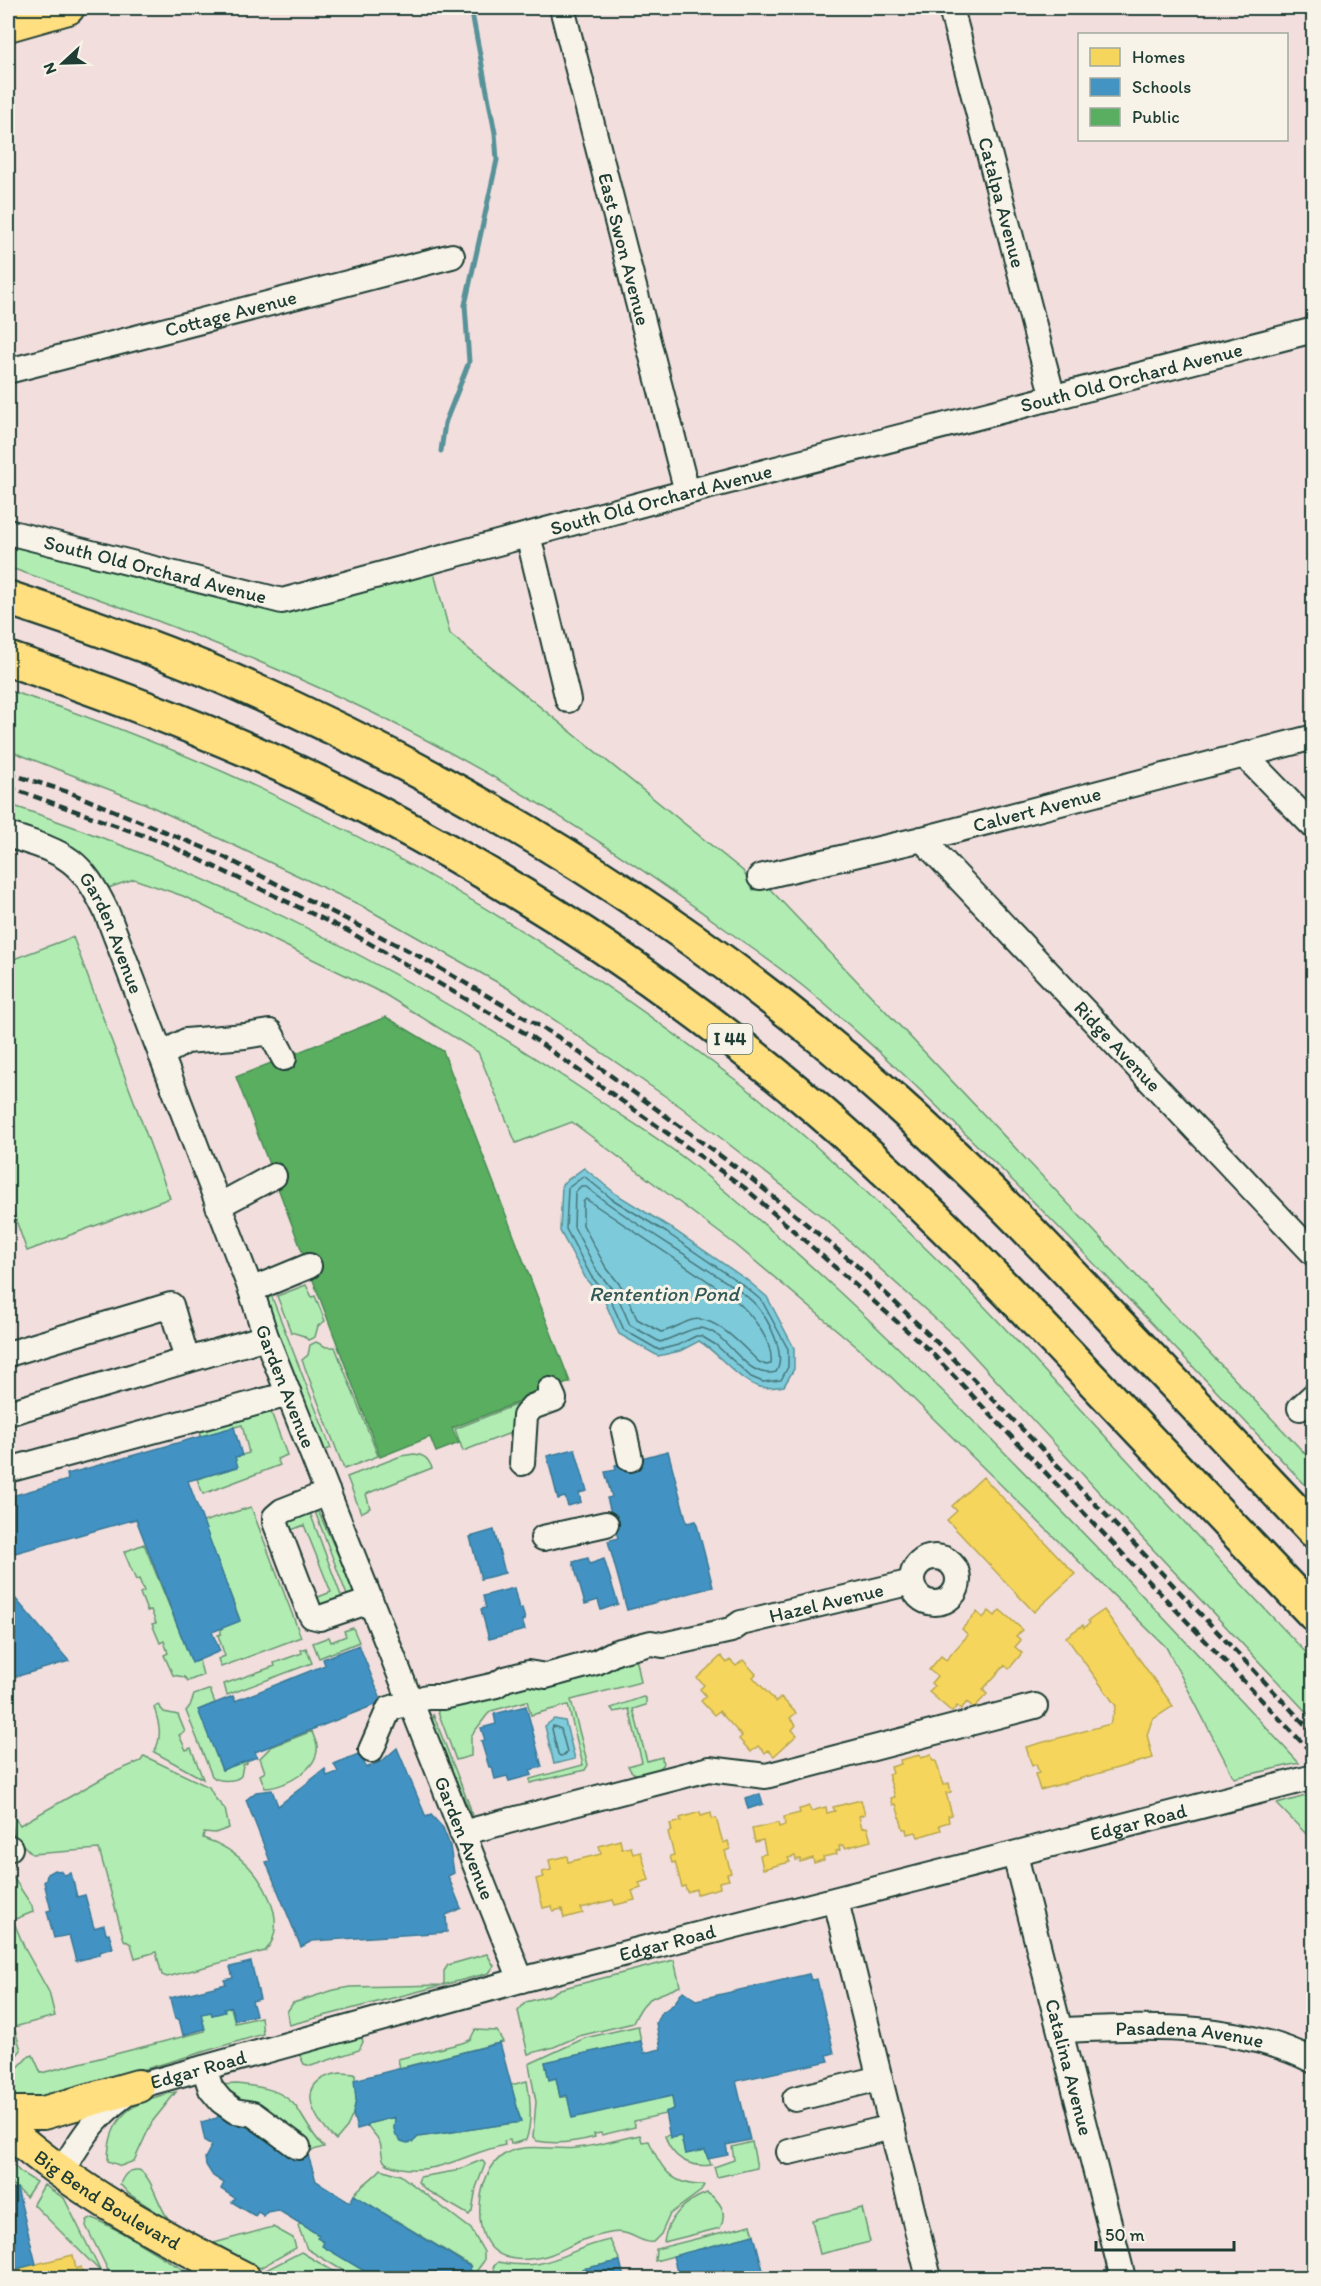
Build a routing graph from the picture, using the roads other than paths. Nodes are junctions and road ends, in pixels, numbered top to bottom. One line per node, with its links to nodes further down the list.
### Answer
1 (68, 8): 4 (main road)
2 (562, 8): 9 (street, East Swon Avenue)
3 (951, 8): 8 (street, Catalpa Avenue)
4 (8, 25)
5 (452, 256): 7 (street, Cottage Avenue)
6 (1314, 330): 8 (street, South Old Orchard Avenue)
7 (8, 371)
8 (1053, 398): 9 (street, South Old Orchard Avenue)
9 (687, 492): 11 (street, South Old Orchard Avenue)
10 (8, 532): 11 (street, South Old Orchard Avenue)
11 (528, 535): 14 (street)
12 (8, 598): 40 (highway)
13 (8, 659): 44 (highway, I 44)
14 (568, 700)
15 (1314, 737): 16 (street, Calvert Avenue)
16 (1244, 755): 17 (street); 19 (street, Calvert Avenue)
17 (1314, 827)
18 (8, 835): 21 (street, Garden Avenue)
19 (922, 839): 20 (street, Calvert Avenue); 25 (street, Ridge Avenue)
20 (760, 876)
21 (161, 1055): 22 (street); 24 (street, Garden Avenue)
22 (284, 1058)
23 (274, 1176): 24 (street)
24 (218, 1206): 27 (street, Garden Avenue)
25 (1314, 1254)
26 (309, 1266): 27 (street)
27 (251, 1290): 28 (street, Garden Avenue)
28 (266, 1337): 30 (street); 32 (street, Garden Avenue)
29 (8, 1354): 30 (street)
30 (187, 1360): 33 (street)
31 (550, 1390): 36 (street)
32 (289, 1394): 37 (street); 38 (street, Garden Avenue)
33 (8, 1413)
34 (624, 1431): 35 (street)
35 (630, 1459)
36 (522, 1463)
37 (8, 1469)
38 (328, 1493): 43 (street, Garden Avenue); 43 (street)
39 (606, 1524): 41 (street)
40 (1314, 1531)
41 (543, 1538)
42 (912, 1582): 45 (street, Hazel Avenue)
43 (370, 1601): 45 (street, Garden Avenue)
44 (1314, 1614)
45 (420, 1699): 47 (street); 49 (street, Garden Avenue)
46 (1035, 1706): 49 (street)
47 (371, 1750)
48 (1314, 1777): 50 (street, Edgar Road)
49 (462, 1833): 52 (street, Garden Avenue)
50 (1015, 1856): 51 (street, Edgar Road); 53 (street, Catalina Avenue)
51 (836, 1901): 52 (street, Edgar Road); 56 (street)
52 (521, 1980): 55 (street, Edgar Road)
53 (1061, 2030): 54 (street, Pasadena Avenue); 67 (street, Catalina Avenue)
54 (1314, 2061)
55 (204, 2068): 57 (street, Edgar Road); 62 (street)
56 (880, 2078): 58 (street); 60 (street)
57 (138, 2086): 59 (main road); 64 (street, Edgar Road)
58 (795, 2099)
59 (8, 2113)
60 (892, 2127): 63 (street); 66 (street)
61 (8, 2130): 64 (main road, Big Bend Boulevard)
62 (298, 2147)
63 (789, 2152)
64 (62, 2171): 65 (main road, Big Bend Boulevard)
65 (244, 2278)
66 (925, 2278)
67 (1123, 2278)

